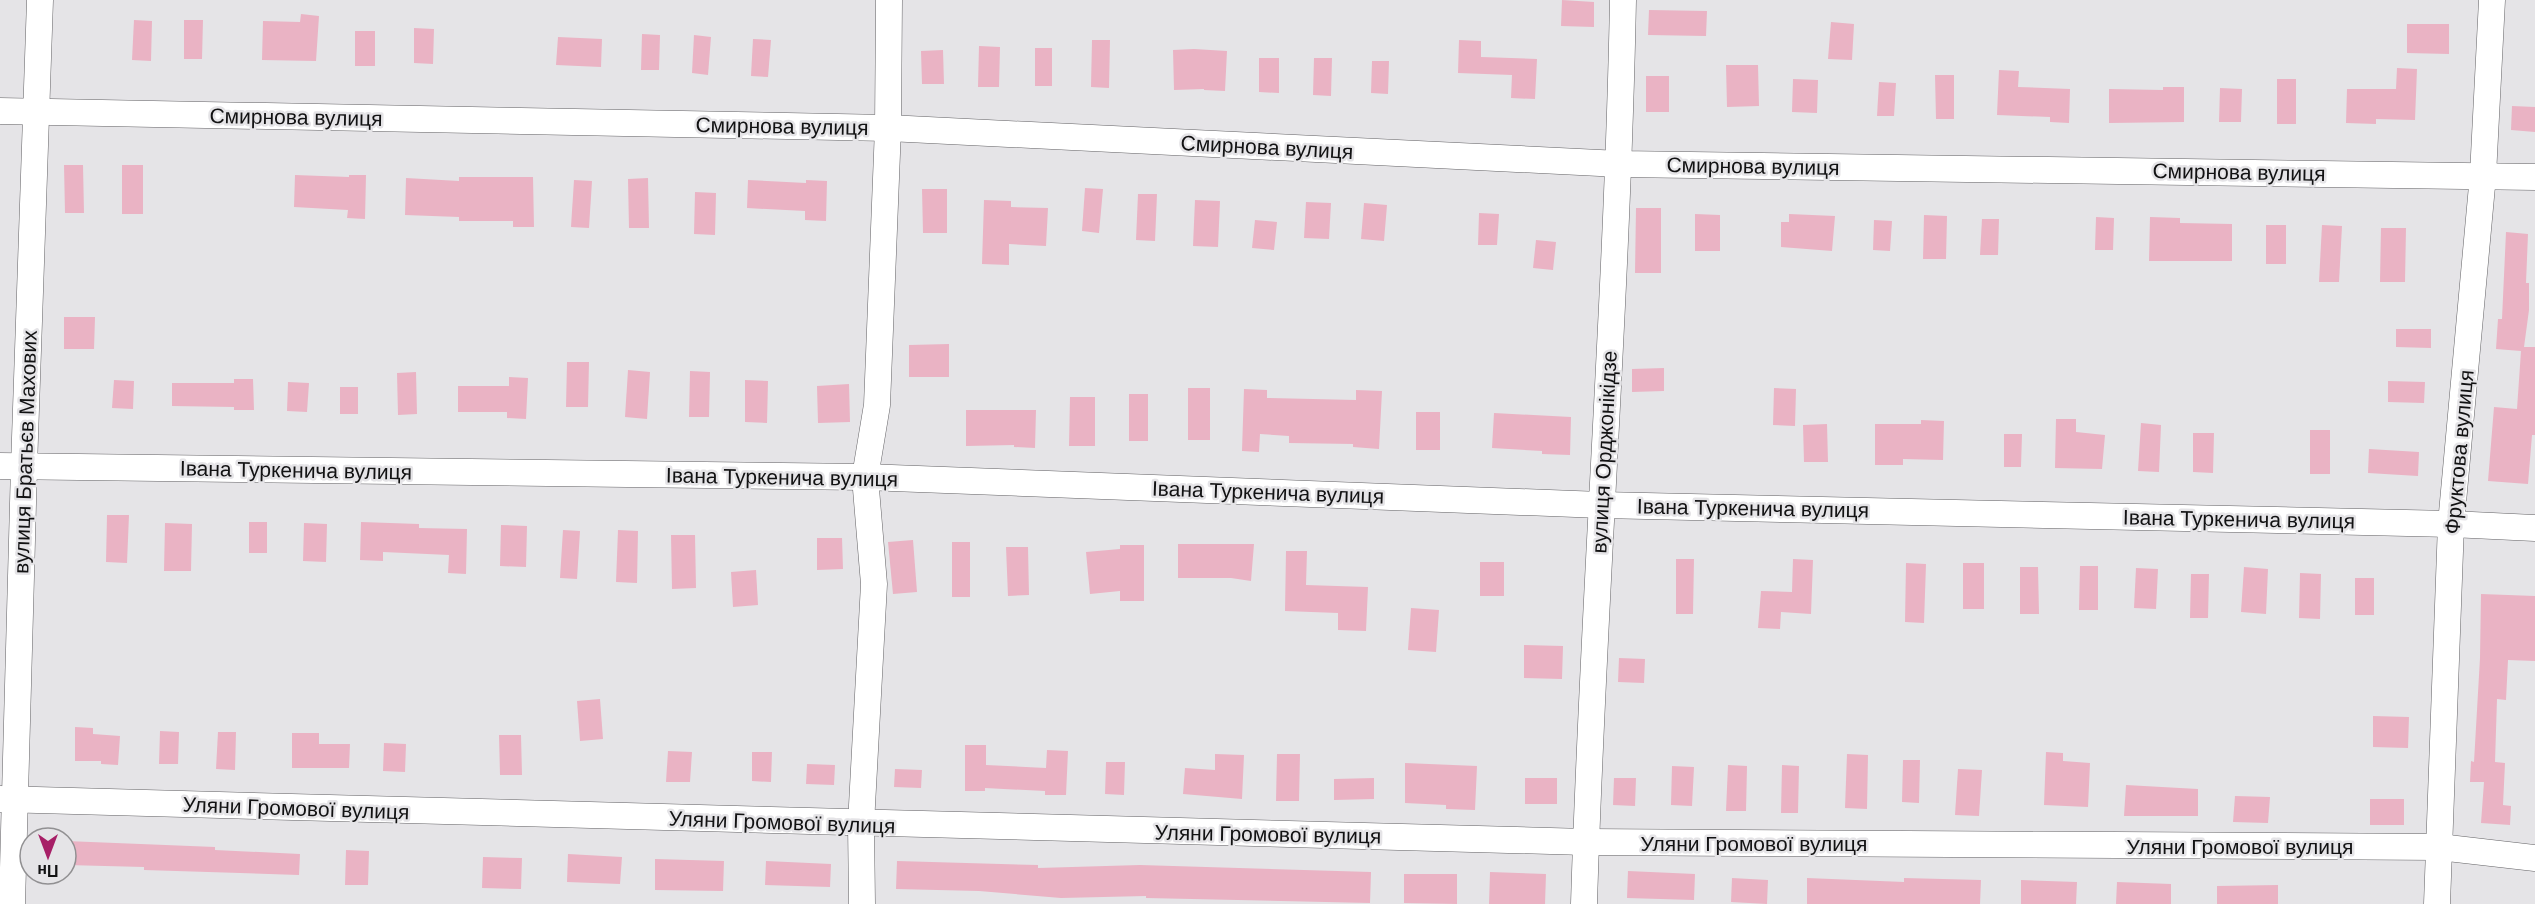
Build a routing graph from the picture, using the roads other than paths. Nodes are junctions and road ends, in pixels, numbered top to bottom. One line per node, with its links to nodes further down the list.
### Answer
1 (40, 0): 6 (street, вулиця Братьєв Махових)
2 (889, 0): 7 (street)
3 (1623, 0): 8 (street, вулиця Орджонікідзе)
4 (2492, 0): 9 (street, Фруктова вулиця)
5 (0, 111): 6 (street, Смирнова вулиця)
6 (37, 112): 7 (street, Смирнова вулиця); 11 (street, вулиця Братьєв Махових)
7 (888, 128): 8 (street, Смирнова вулиця); 12 (street)
8 (1620, 164): 9 (street, Смирнова вулиця); 13 (street, вулиця Орджонікідзе)
9 (2483, 175): 10 (street, Смирнова вулиця); 14 (street, Фруктова вулиця)
10 (2535, 177)
11 (12, 466): 12 (street, Івана Туркенича вулиця); 16 (street, вулиця Братьєв Махових)
12 (865, 477): 13 (street, Івана Туркенича вулиця); 17 (street)
13 (1601, 505): 14 (street, Івана Туркенича вулиця); 18 (street, вулиця Орджонікідзе)
14 (2451, 524): 15 (street, Івана Туркенича вулиця); 19 (street, Фруктова вулиця)
15 (2535, 528)
16 (7, 799): 17 (street, Уляни Громової вулиця); 21 (street, вулиця Братьєв Махових)
17 (861, 824): 18 (street, Уляни Громової вулиця); 22 (street)
18 (1586, 842): 19 (street, Уляни Громової вулиця); 23 (street, вулиця Орджонікідзе)
19 (2439, 847): 20 (street, Уляни Громової вулиця); 24 (street, Фруктова вулиця)
20 (2535, 858)
21 (12, 904)
22 (862, 904)
23 (1584, 904)
24 (2437, 904)

